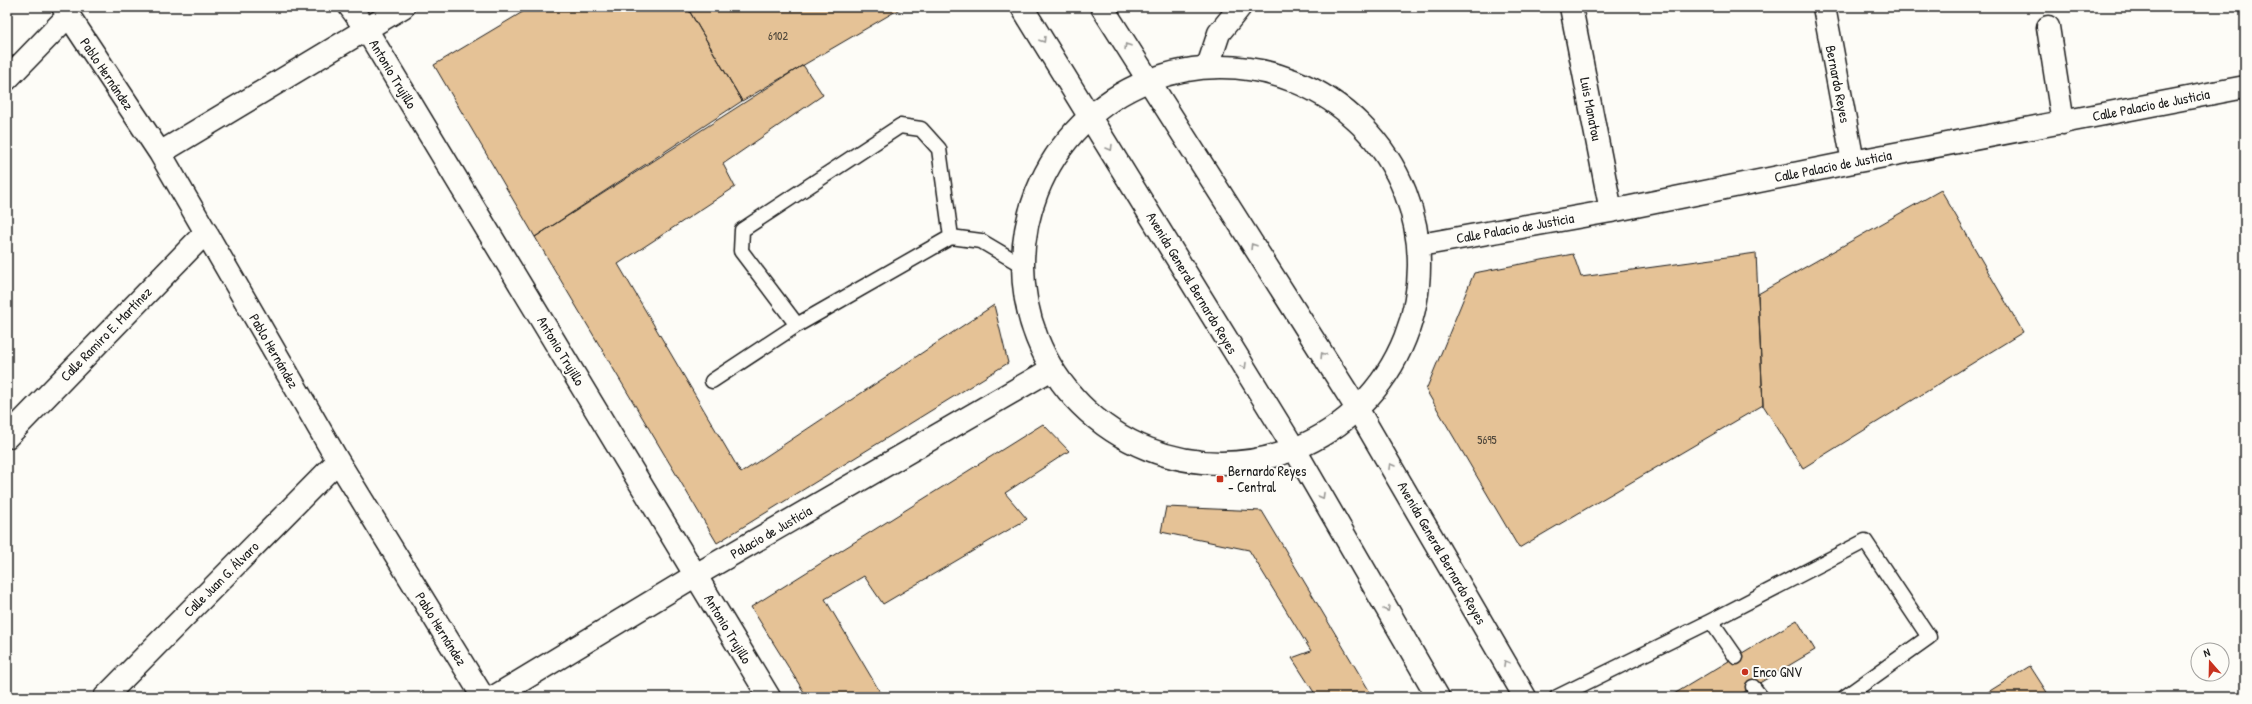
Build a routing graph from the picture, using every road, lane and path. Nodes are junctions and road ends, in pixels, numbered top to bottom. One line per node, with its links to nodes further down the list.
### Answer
1 (350, 7): 10 (street, Antonio Trujillo)
2 (403, 7): 10 (street)
3 (1022, 7): 15 (street, Avenida General Bernardo Reyes, one-way to 15)
4 (1102, 7): 13 (street, Avenida General Bernardo Reyes, one-way to 4)
5 (1240, 7): 11 (street)
6 (1571, 7): 19 (street, Luis Manatou)
7 (1824, 7): 18 (street, Bernardo Reyes)
8 (65, 11): 12 (street); 17 (street, Pablo Hernández)
9 (2048, 27): 16 (street)
10 (366, 29): 17 (street); 31 (street, Antonio Trujillo)
11 (1208, 66): 13 (street); 22 (street)
12 (7, 79)
13 (1148, 79): 15 (street); 27 (street, Avenida General Bernardo Reyes, one-way to 13)
14 (2245, 86): 16 (street, Calle Palacio de Justicia)
15 (1090, 115): 23 (street); 29 (street, Avenida General Bernardo Reyes, one-way to 29)
16 (2063, 123): 18 (street, Calle Palacio de Justicia)
17 (160, 153): 20 (street, Pablo Hernández)
18 (1853, 162): 19 (street, Calle Palacio de Justicia)
19 (1611, 211): 22 (street, Calle Palacio de Justicia)
20 (206, 232): 28 (street, Calle Ramiro E. Martínez); 30 (street, Pablo Hernández)
21 (951, 237): 23 (lane); 24 (lane); 24 (lane)
22 (1420, 245): 27 (street)
23 (1020, 264): 25 (street)
24 (797, 325): 26 (lane)
25 (1050, 370): 29 (street); 31 (street, Palacio de Justicia)
26 (712, 381)
27 (1358, 410): 29 (street); 39 (street, Avenida General Bernardo Reyes, one-way to 27)
28 (7, 436)
29 (1295, 450): 38 (street, Avenida General Bernardo Reyes, one-way to 38)
30 (338, 460): 34 (street, Calle Juan G. Álvaro); 35 (street, Pablo Hernández)
31 (696, 575): 36 (street, Palacio de Justicia); 37 (street, Antonio Trujillo)
32 (1710, 621): 33 (lane); 40 (lane); 41 (lane)
33 (1736, 657)
34 (105, 697)
35 (483, 697)
36 (494, 697)
37 (769, 697)
38 (1438, 697)
39 (1525, 697)
40 (1557, 697)
41 (1845, 697)

